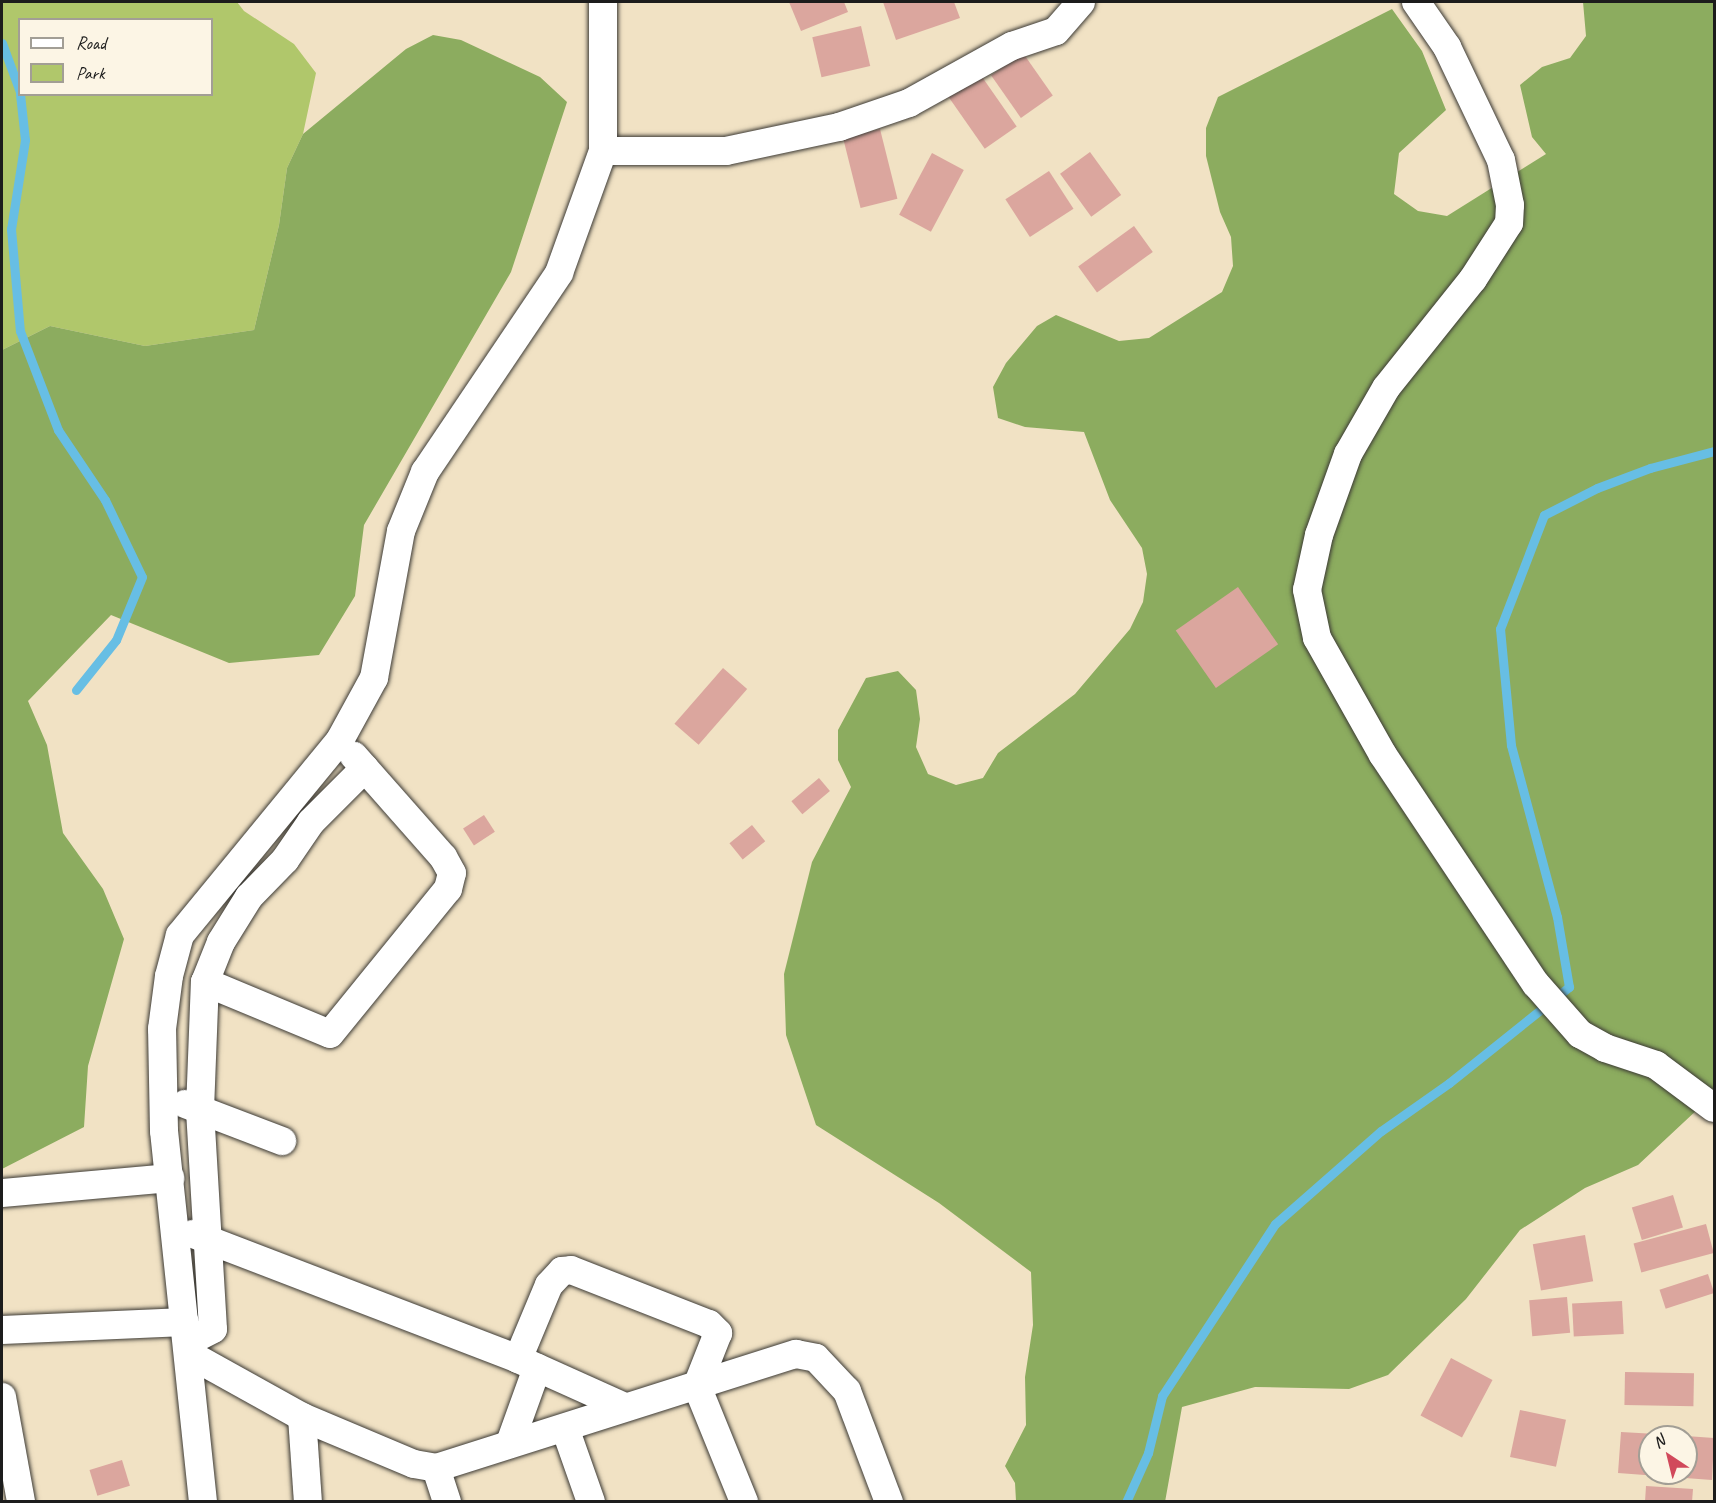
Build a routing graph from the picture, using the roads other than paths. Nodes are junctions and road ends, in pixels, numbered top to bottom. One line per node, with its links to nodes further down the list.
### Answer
1 (603, 2): 4 (street)
2 (1081, 2): 4 (street)
3 (1416, 2): 9 (street)
4 (603, 152): 5 (street)
5 (340, 740): 6 (street); 8 (street)
6 (365, 768): 7 (street); 7 (street)
7 (205, 982): 10 (street)
8 (164, 1096): 10 (street); 12 (street)
9 (1714, 1108)
10 (200, 1110): 11 (street); 15 (street)
11 (282, 1141)
12 (170, 1178): 13 (street); 14 (street)
13 (2, 1193)
14 (175, 1227): 15 (street); 17 (street)
15 (208, 1240): 17 (street); 18 (street)
16 (2, 1330): 17 (street)
17 (187, 1339): 22 (street); 27 (street)
18 (528, 1364): 19 (street); 21 (street); 24 (street)
19 (698, 1386): 21 (street); 31 (street); 32 (street)
20 (2, 1397): 26 (street)
21 (625, 1407): 23 (street)
22 (302, 1417): 25 (street); 28 (street)
23 (565, 1428): 24 (street); 30 (street)
24 (510, 1443): 25 (street)
25 (436, 1468): 29 (street)
26 (21, 1502)
27 (203, 1502)
28 (308, 1502)
29 (447, 1502)
30 (591, 1502)
31 (744, 1502)
32 (889, 1502)

